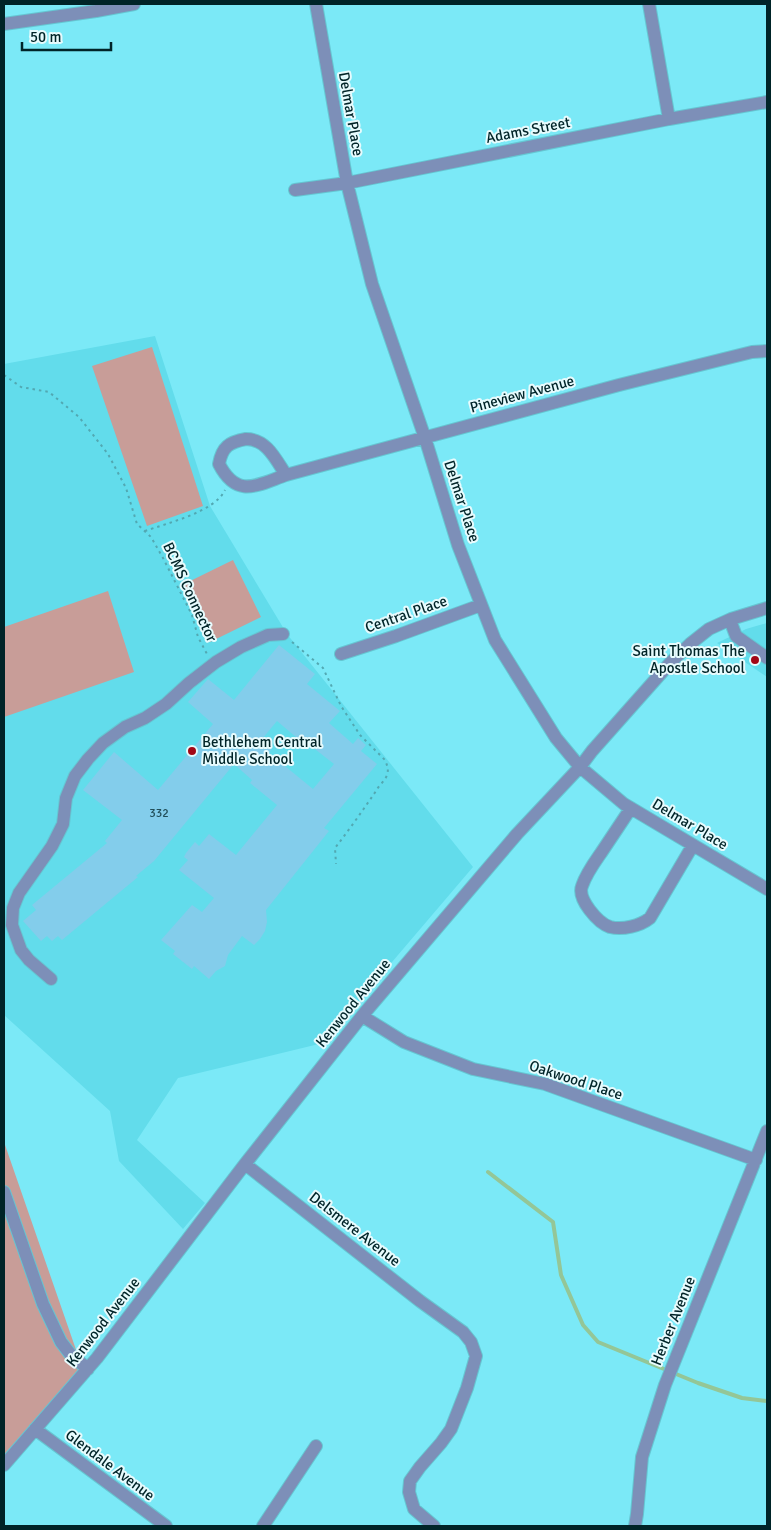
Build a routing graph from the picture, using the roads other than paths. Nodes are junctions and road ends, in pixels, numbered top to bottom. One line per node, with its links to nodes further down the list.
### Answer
1 (134, 4): 4 (street)
2 (316, 4): 7 (street, Delmar Place)
3 (649, 4): 6 (street)
4 (4, 24)
5 (767, 102): 6 (street, Adams Street)
6 (669, 119): 7 (street, Adams Street)
7 (347, 184): 8 (street, Adams Street); 10 (street, Delmar Place)
8 (295, 190)
9 (767, 351): 10 (street, Pineview Avenue)
10 (425, 438): 11 (street, Pineview Avenue); 12 (street, Delmar Place)
11 (286, 475): 11 (street, Pineview Avenue)
12 (481, 605): 16 (street, Central Place); 18 (street, Delmar Place)
13 (767, 608): 14 (street, Kenwood Avenue)
14 (730, 620): 17 (street); 18 (street, Kenwood Avenue)
15 (283, 634): 22 (street)
16 (342, 654)
17 (767, 658)
18 (580, 767): 19 (street, Delmar Place); 23 (street, Kenwood Avenue)
19 (631, 808): 20 (street, Delmar Place); 20 (street)
20 (693, 845): 21 (street, Delmar Place)
21 (767, 889)
22 (52, 979)
23 (362, 1016): 25 (street, Oakwood Place); 26 (street, Kenwood Avenue)
24 (767, 1133): 25 (street, Herber Avenue)
25 (756, 1160): 35 (street, Herber Avenue)
26 (245, 1164): 28 (street, Kenwood Avenue); 34 (street, Delsmere Avenue)
27 (4, 1192): 28 (street)
28 (88, 1368): 29 (street, Kenwood Avenue)
29 (35, 1429): 31 (street, Kenwood Avenue); 32 (street, Glendale Avenue)
30 (316, 1446): 33 (street)
31 (4, 1465)
32 (166, 1526)
33 (263, 1526)
34 (434, 1526)
35 (635, 1526)

